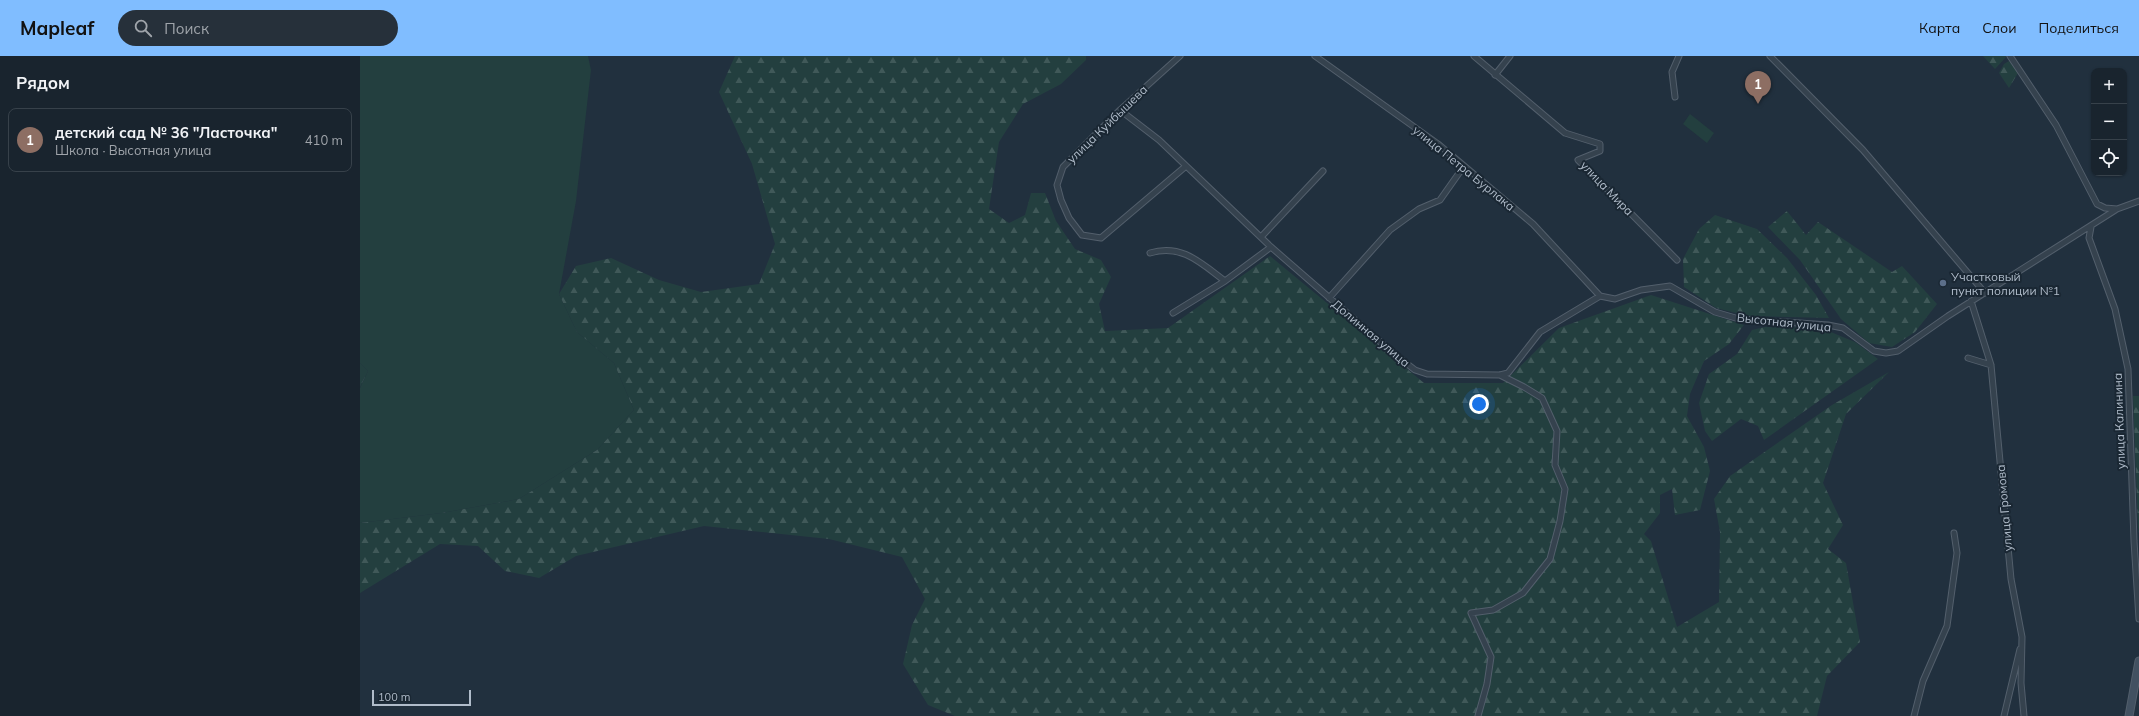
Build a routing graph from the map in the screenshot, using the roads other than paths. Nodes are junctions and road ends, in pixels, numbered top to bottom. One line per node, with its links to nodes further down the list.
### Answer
1 (1180, 56): 10 (street, улица Куйбышева)
2 (1315, 56): 12 (street, улица Петра Бурлака)
3 (1474, 56): 8 (street, улица Мира)
4 (1510, 56): 8 (street)
5 (1679, 56): 9 (street)
6 (1770, 56): 22 (street)
7 (2010, 56): 15 (street)
8 (1495, 75): 20 (street, улица Мира)
9 (1675, 96)
10 (1120, 110): 11 (street, Долинная улица); 11 (street, улица Куйбышева)
11 (1186, 166): 17 (street, Долинная улица)
12 (1464, 166): 23 (street, улица Петра Бурлака); 24 (street)
13 (1323, 171): 17 (street)
14 (2139, 201): 15 (street, Высотная улица)
15 (2118, 209): 16 (street, Высотная улица)
16 (2091, 227): 22 (street, Высотная улица); 31 (street, улица Калинина)
17 (1261, 237): 18 (street, Долинная улица)
18 (1271, 247): 21 (street); 24 (street, Долинная улица)
19 (1150, 253): 21 (street)
20 (1677, 260)
21 (1226, 280): 26 (street)
22 (1985, 293): 25 (street, Высотная улица)
23 (1600, 296): 25 (street, Высотная улица); 29 (street)
24 (1329, 298): 29 (street, Долинная улица)
25 (1971, 301): 28 (street, улица Громова)
26 (1173, 312)
27 (1968, 358): 28 (street)
28 (1991, 364): 33 (street, улица Громова)
29 (1500, 375): 36 (street)
30 (1954, 533): 37 (street)
31 (2136, 542): 32 (street, улица Калинина)
32 (2139, 620)
33 (2022, 637): 38 (street); 39 (street, улица Громова)
34 (2139, 661): 40 (main road)
35 (2139, 678): 41 (main road)
36 (1478, 716)
37 (1914, 716)
38 (2004, 716)
39 (2024, 716)
40 (2129, 716)
41 (2132, 716)

